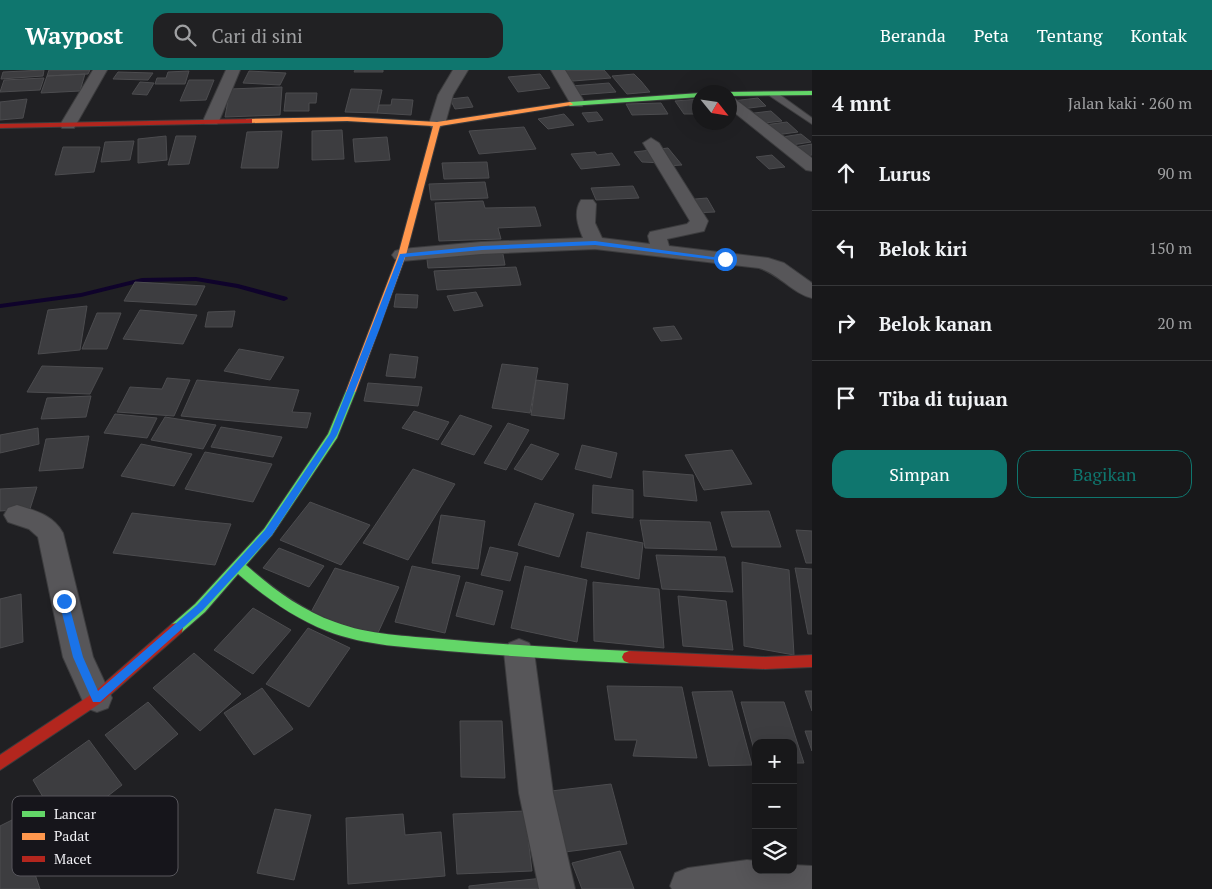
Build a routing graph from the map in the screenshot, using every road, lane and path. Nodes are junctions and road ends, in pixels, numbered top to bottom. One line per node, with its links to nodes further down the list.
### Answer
1 (100, 70): 14 (street)
2 (233, 70): 11 (street)
3 (461, 70): 13 (street)
4 (558, 70): 9 (street)
5 (812, 93): 7 (street)
6 (737, 94): 7 (street)
7 (773, 94): 12 (lane)
8 (692, 96): 9 (street)
9 (578, 104): 13 (street)
10 (737, 107): 17 (street)
11 (211, 121): 13 (street); 14 (street)
12 (812, 122)
13 (437, 124): 21 (street)
14 (68, 125): 15 (street)
15 (0, 126)
16 (651, 143): 20 (street)
17 (812, 166)
18 (587, 204): 19 (street)
19 (595, 243): 20 (street); 21 (street)
20 (661, 251): 22 (street)
21 (402, 255): 24 (street)
22 (812, 292)
23 (17, 515): 27 (street)
24 (238, 566): 25 (street); 27 (street)
25 (519, 652): 26 (street); 31 (street)
26 (812, 660)
27 (97, 698): 28 (street)
28 (0, 763)
29 (812, 884): 30 (street)
30 (688, 886)
31 (558, 889)

